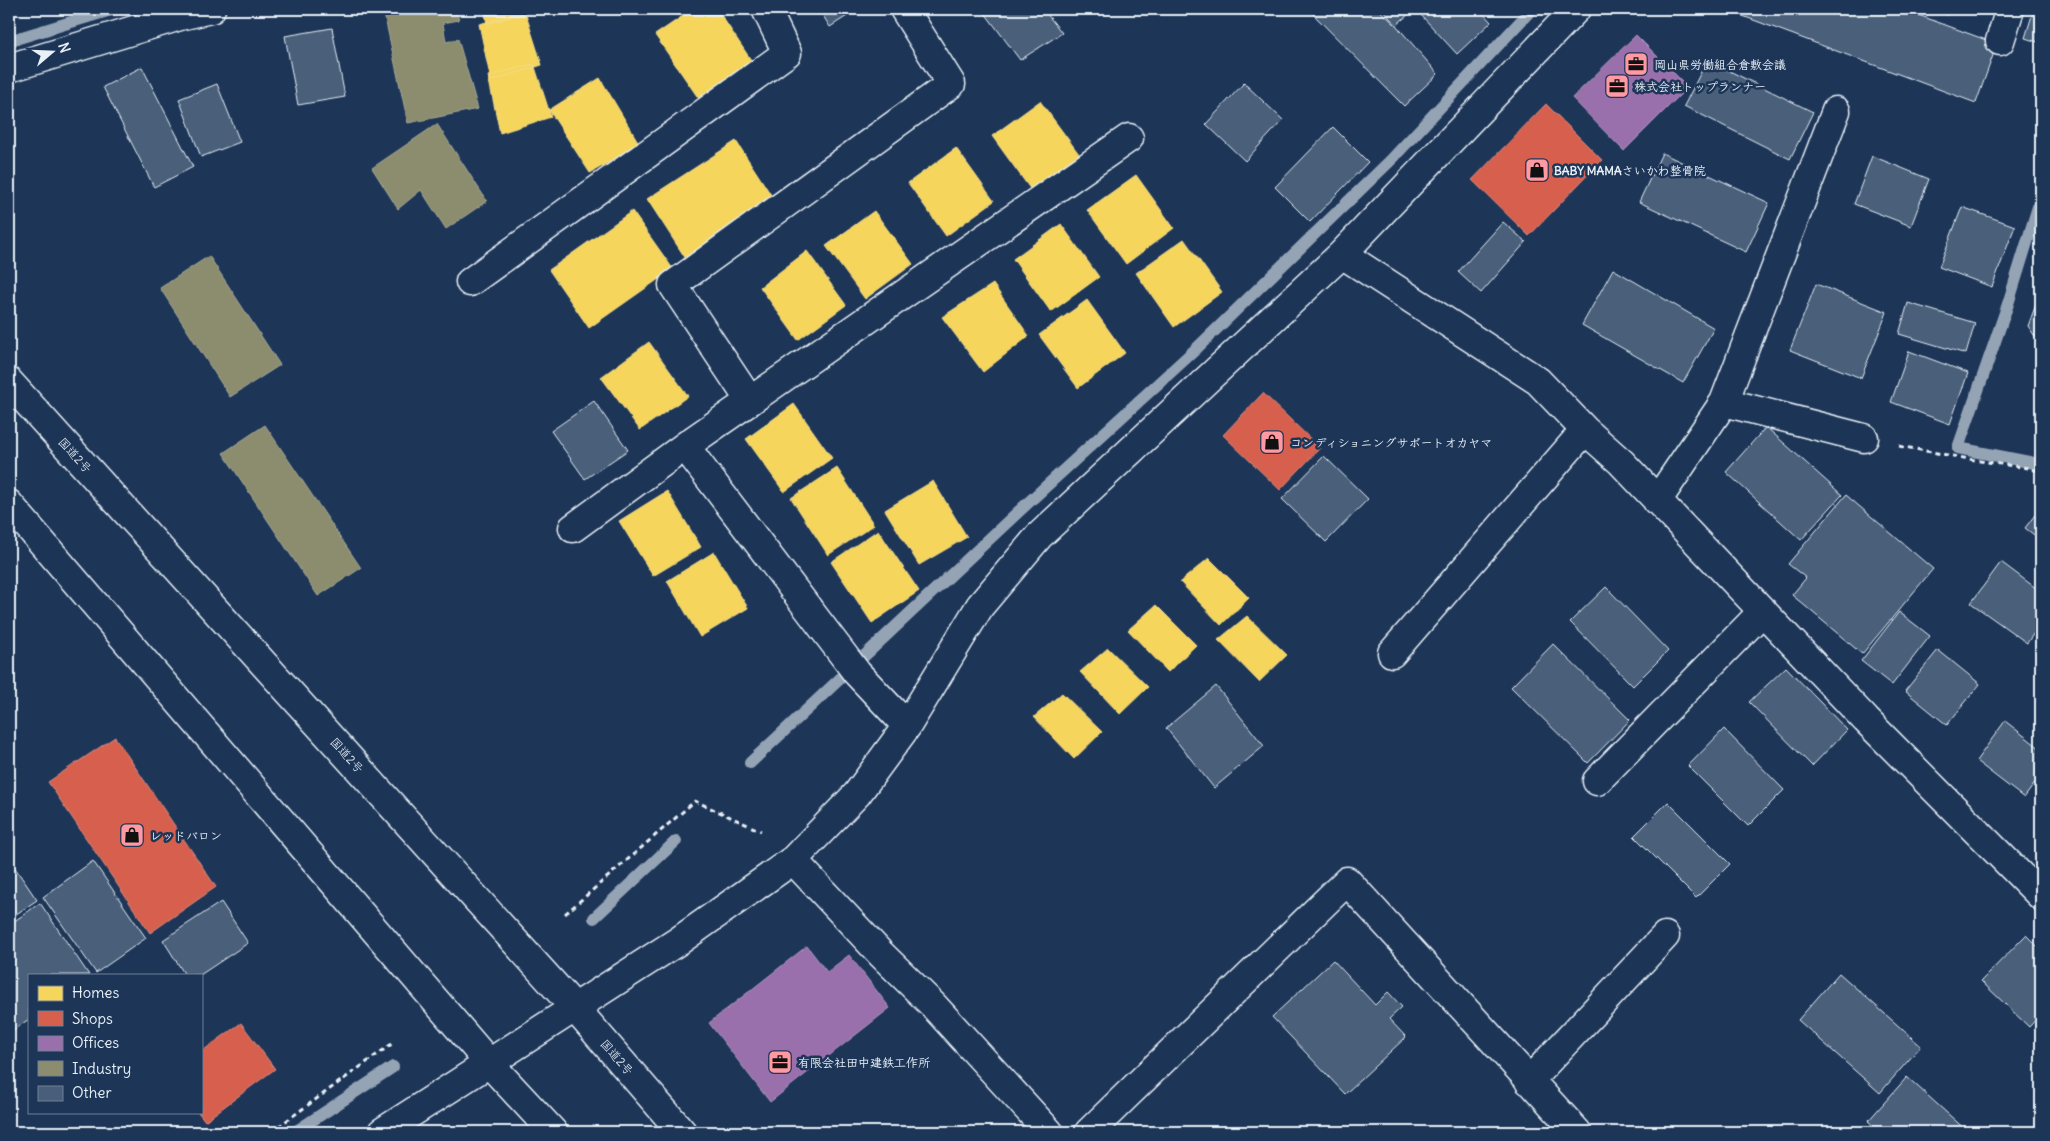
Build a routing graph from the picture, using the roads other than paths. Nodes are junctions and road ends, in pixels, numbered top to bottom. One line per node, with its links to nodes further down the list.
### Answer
1 (211, 9): 6 (main road)
2 (766, 9): 12 (main road)
3 (904, 9): 14 (main road)
4 (1576, 9): 11 (main road)
5 (2010, 9): 7 (main road)
6 (177, 13): 8 (main road)
7 (2000, 41)
8 (9, 68)
9 (1836, 111): 15 (main road)
10 (1129, 138): 14 (main road)
11 (1342, 254): 16 (main road); 24 (main road)
12 (470, 282)
13 (9, 382): 29 (main road, 国道2号)
14 (750, 401): 18 (main road)
15 (1724, 402): 17 (main road); 19 (main road)
16 (1585, 430): 19 (main road); 23 (main road)
17 (1864, 438)
18 (685, 446): 21 (main road); 24 (main road)
19 (1658, 501): 22 (main road)
20 (9, 504): 30 (main road)
21 (573, 528)
22 (1763, 611): 25 (main road); 27 (main road)
23 (1392, 653)
24 (907, 726): 26 (main road)
25 (1597, 781)
26 (793, 860): 29 (main road); 35 (main road)
27 (2041, 896)
28 (1665, 936): 31 (main road)
29 (575, 1008): 30 (main road); 34 (main road, 国道2号)
30 (489, 1063): 32 (main road); 33 (main road)
31 (1529, 1080): 36 (main road); 37 (main road)
32 (382, 1132)
33 (553, 1132)
34 (682, 1132)
35 (1048, 1132)
36 (1088, 1132)
37 (1577, 1132)

